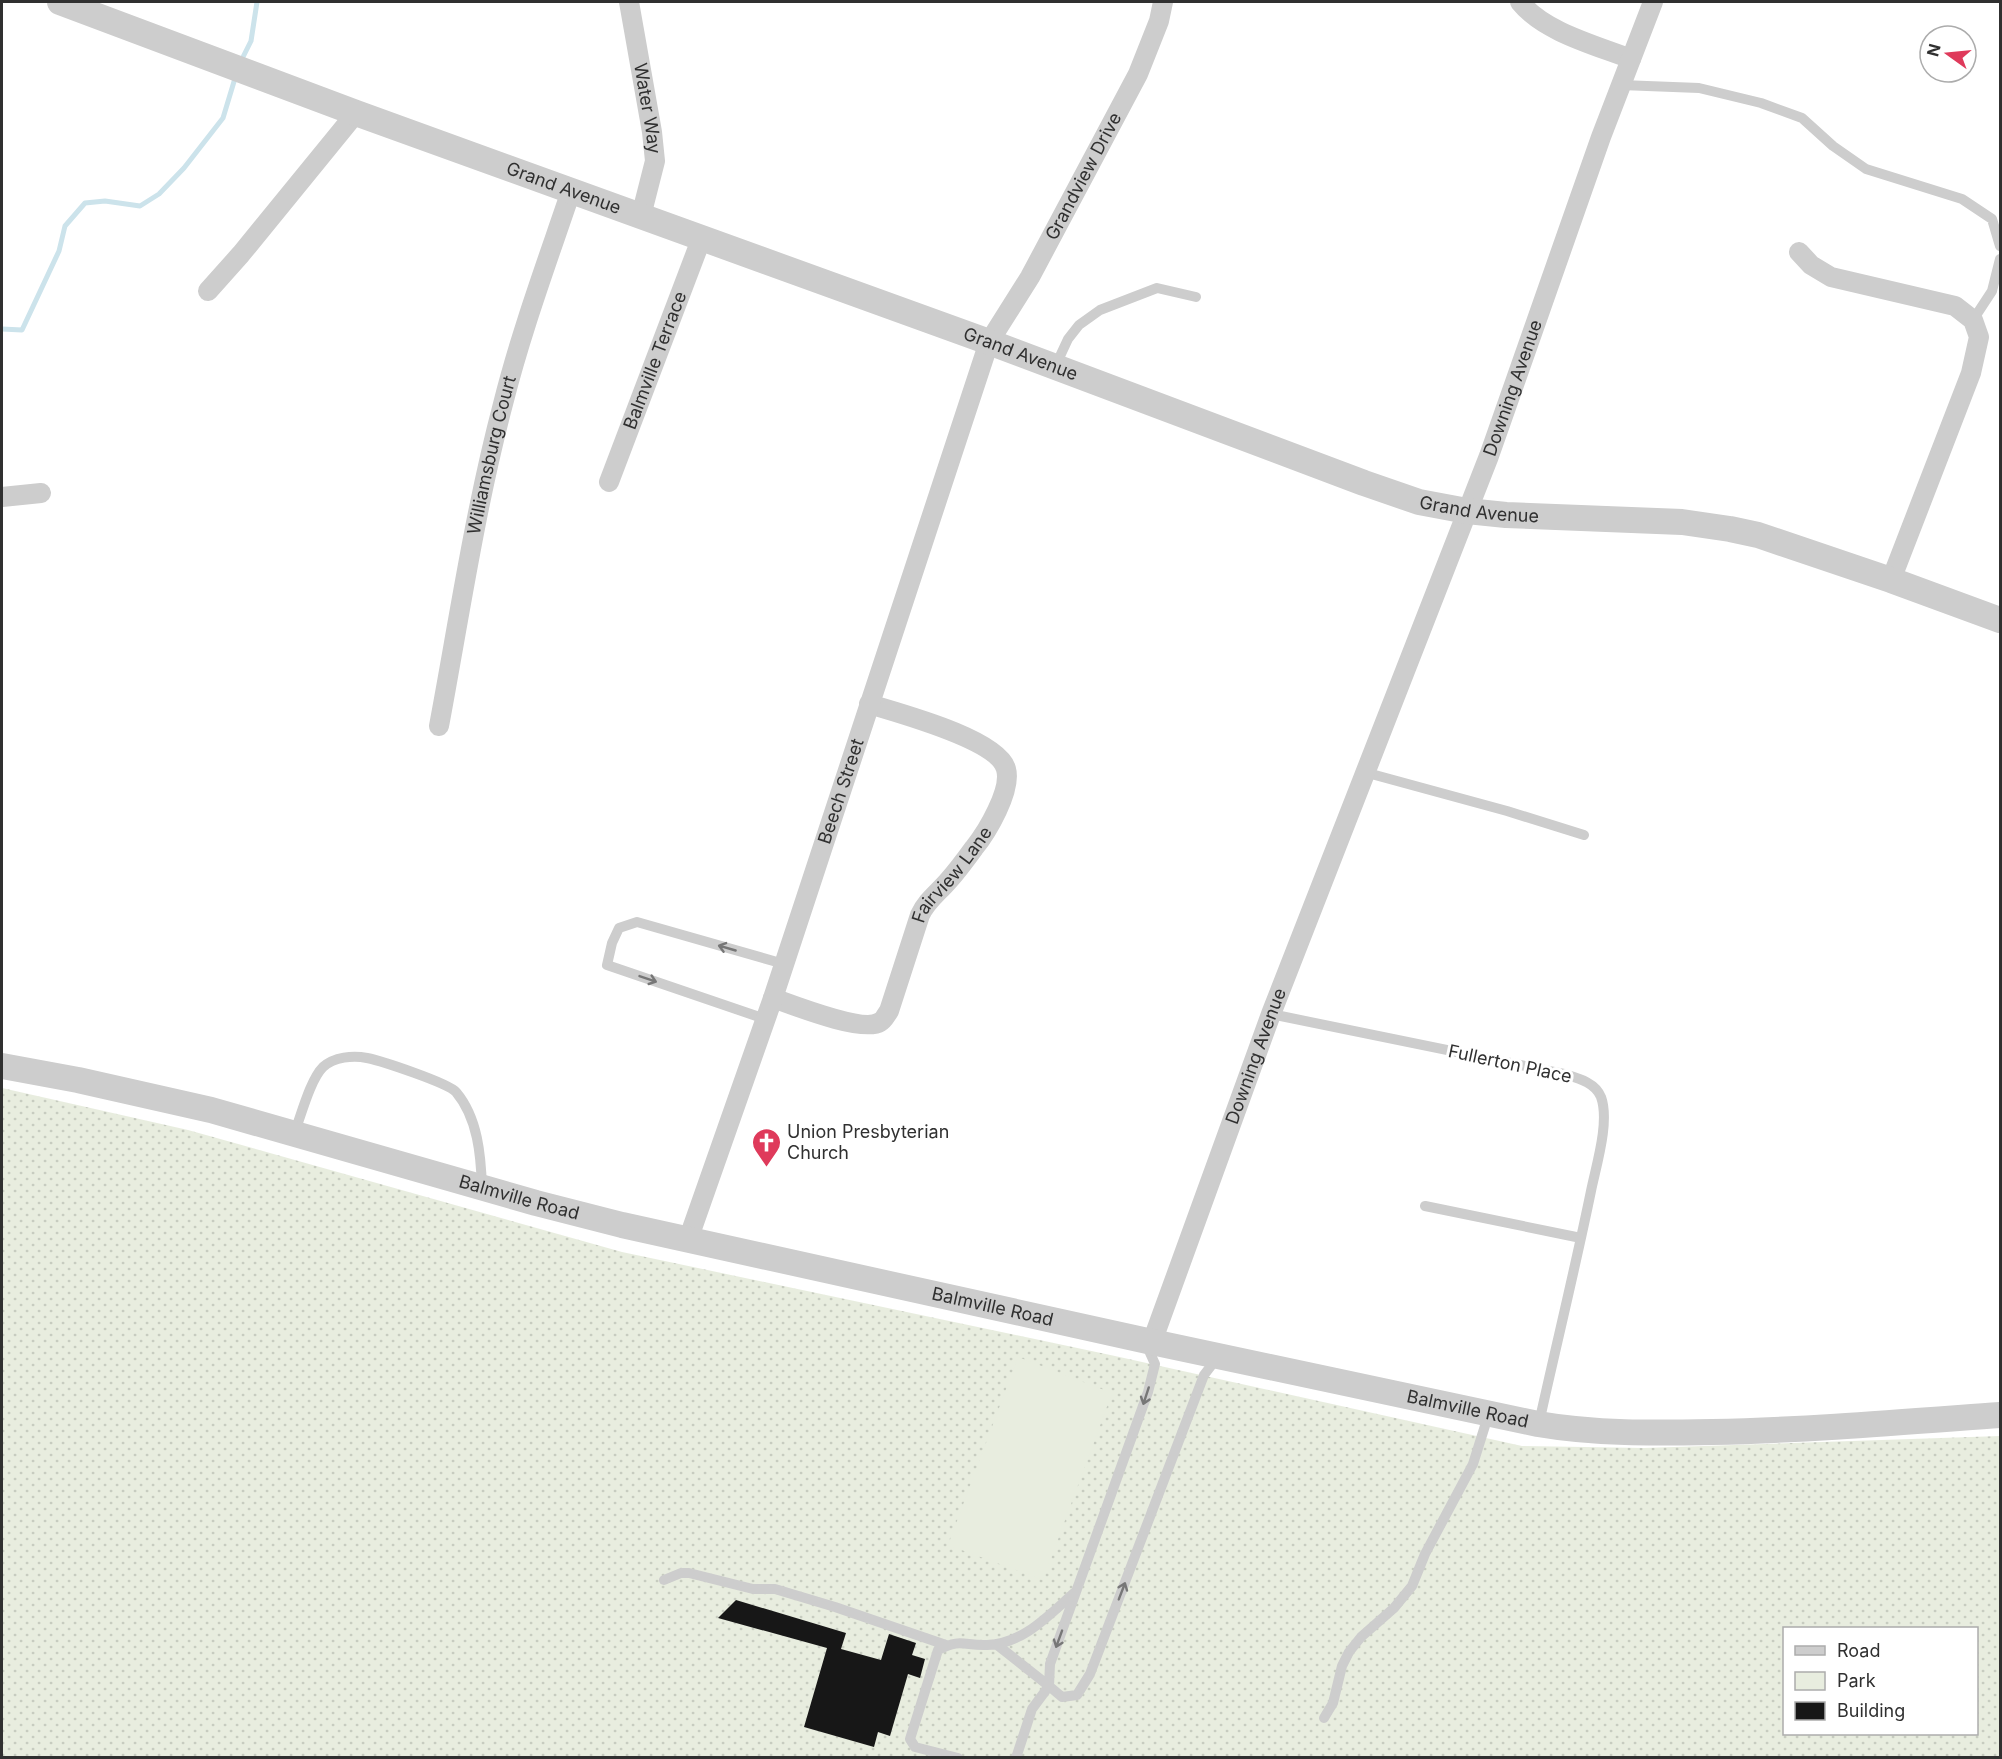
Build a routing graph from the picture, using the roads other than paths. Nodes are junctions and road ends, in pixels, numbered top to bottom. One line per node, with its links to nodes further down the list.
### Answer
1 (60, 2): 8 (street, Grand Avenue)
2 (629, 2): 10 (street, Water Way)
3 (1163, 2): 18 (street, Grandview Drive)
4 (1520, 2): 6 (street)
5 (1653, 2): 6 (street, Downing Avenue)
6 (1631, 59): 7 (street, Downing Avenue)
7 (1621, 84): 12 (lane); 23 (street, Downing Avenue)
8 (356, 113): 9 (street, Grand Avenue); 15 (street)
9 (571, 191): 10 (street, Grand Avenue); 27 (street, Williamsburg Court)
10 (641, 216): 11 (street, Grand Avenue)
11 (702, 237): 18 (street, Grand Avenue); 20 (street, Balmville Terrace)
12 (2001, 246)
13 (1799, 252): 17 (street)
14 (2001, 259): 17 (lane)
15 (208, 291)
16 (1196, 297): 19 (lane)
17 (1973, 320): 24 (street)
18 (989, 342): 19 (street, Grand Avenue); 26 (street, Beech Street)
19 (1055, 367): 23 (street, Grand Avenue)
20 (609, 482)
21 (40, 493): 22 (street)
22 (2, 498)
23 (1467, 511): 24 (street, Grand Avenue); 28 (street, Downing Avenue)
24 (1891, 580): 25 (street, Grand Avenue)
25 (2001, 620)
26 (869, 704): 30 (street, Beech Street); 31 (street, Fairview Lane)
27 (439, 726)
28 (1364, 772): 29 (lane); 32 (street, Downing Avenue)
29 (1584, 835)
30 (784, 964): 31 (street, Beech Street); 33 (lane, one-way to 33)
31 (773, 998): 33 (street, Beech Street)
32 (1271, 1014): 38 (lane, Fullerton Place); 40 (street, Downing Avenue)
33 (765, 1019): 39 (street, Beech Street)
34 (2, 1066): 35 (street, Balmville Road)
35 (294, 1134): 36 (street, Balmville Road); 36 (lane)
36 (483, 1188): 39 (street, Balmville Road)
37 (1425, 1206): 38 (lane)
38 (1581, 1238): 44 (lane, Fullerton Place)
39 (688, 1240): 40 (street, Balmville Road)
40 (1148, 1341): 41 (street, Balmville Road); 46 (lane, one-way to 46)
41 (1219, 1356): 42 (street, Balmville Road); 49 (lane, one-way to 41)
42 (1489, 1413): 44 (street, Balmville Road); 50 (lane)
43 (2001, 1416): 44 (street, Balmville Road)
44 (1538, 1424)
45 (664, 1580): 48 (lane)
46 (1076, 1591): 47 (lane); 49 (lane, one-way to 49)
47 (996, 1644): 48 (lane); 49 (lane)
48 (946, 1645): 51 (lane)
49 (1048, 1686): 52 (lane)
50 (1324, 1718)
51 (958, 1758)
52 (1016, 1758)

